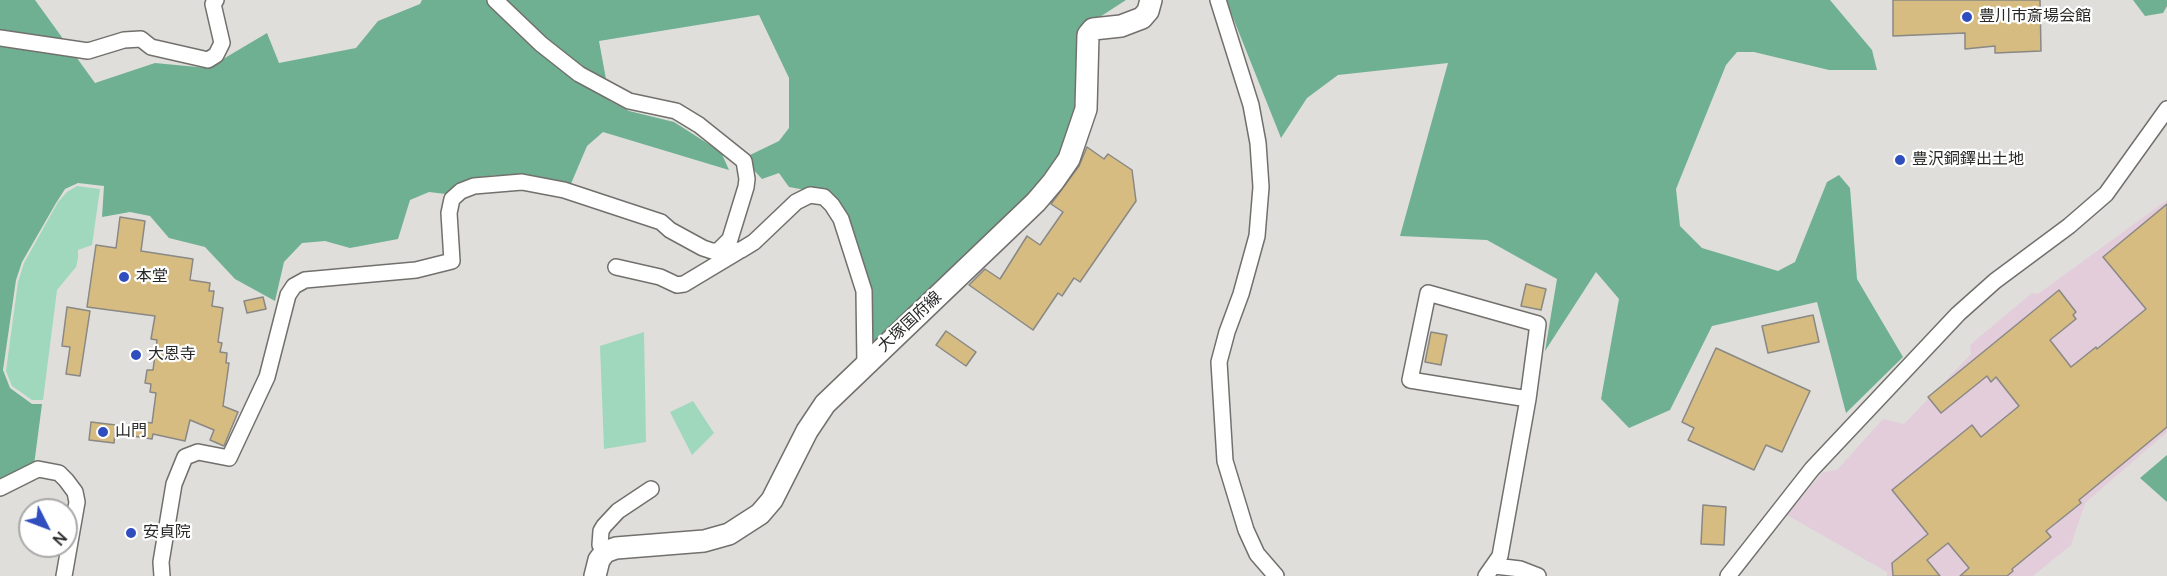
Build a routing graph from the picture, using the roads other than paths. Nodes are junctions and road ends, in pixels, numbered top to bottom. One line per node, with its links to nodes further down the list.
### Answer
1 (216, 0): 5 (street)
2 (495, 0): 7 (street)
3 (1151, 0): 10 (main road, 大塚国府線)
4 (1218, 0): 19 (street)
5 (0, 38)
6 (2167, 109): 21 (street)
7 (719, 250): 8 (street); 17 (street)
8 (741, 250): 9 (street); 10 (street)
9 (616, 267)
10 (865, 365): 14 (main road, 大塚国府線)
11 (1528, 399): 11 (street); 15 (street)
12 (0, 488): 16 (street)
13 (651, 489): 14 (street)
14 (605, 552): 18 (main road)
15 (1490, 571): 20 (street)
16 (64, 576)
17 (162, 576)
18 (595, 576)
19 (1276, 576)
20 (1538, 576)
21 (1728, 576)

